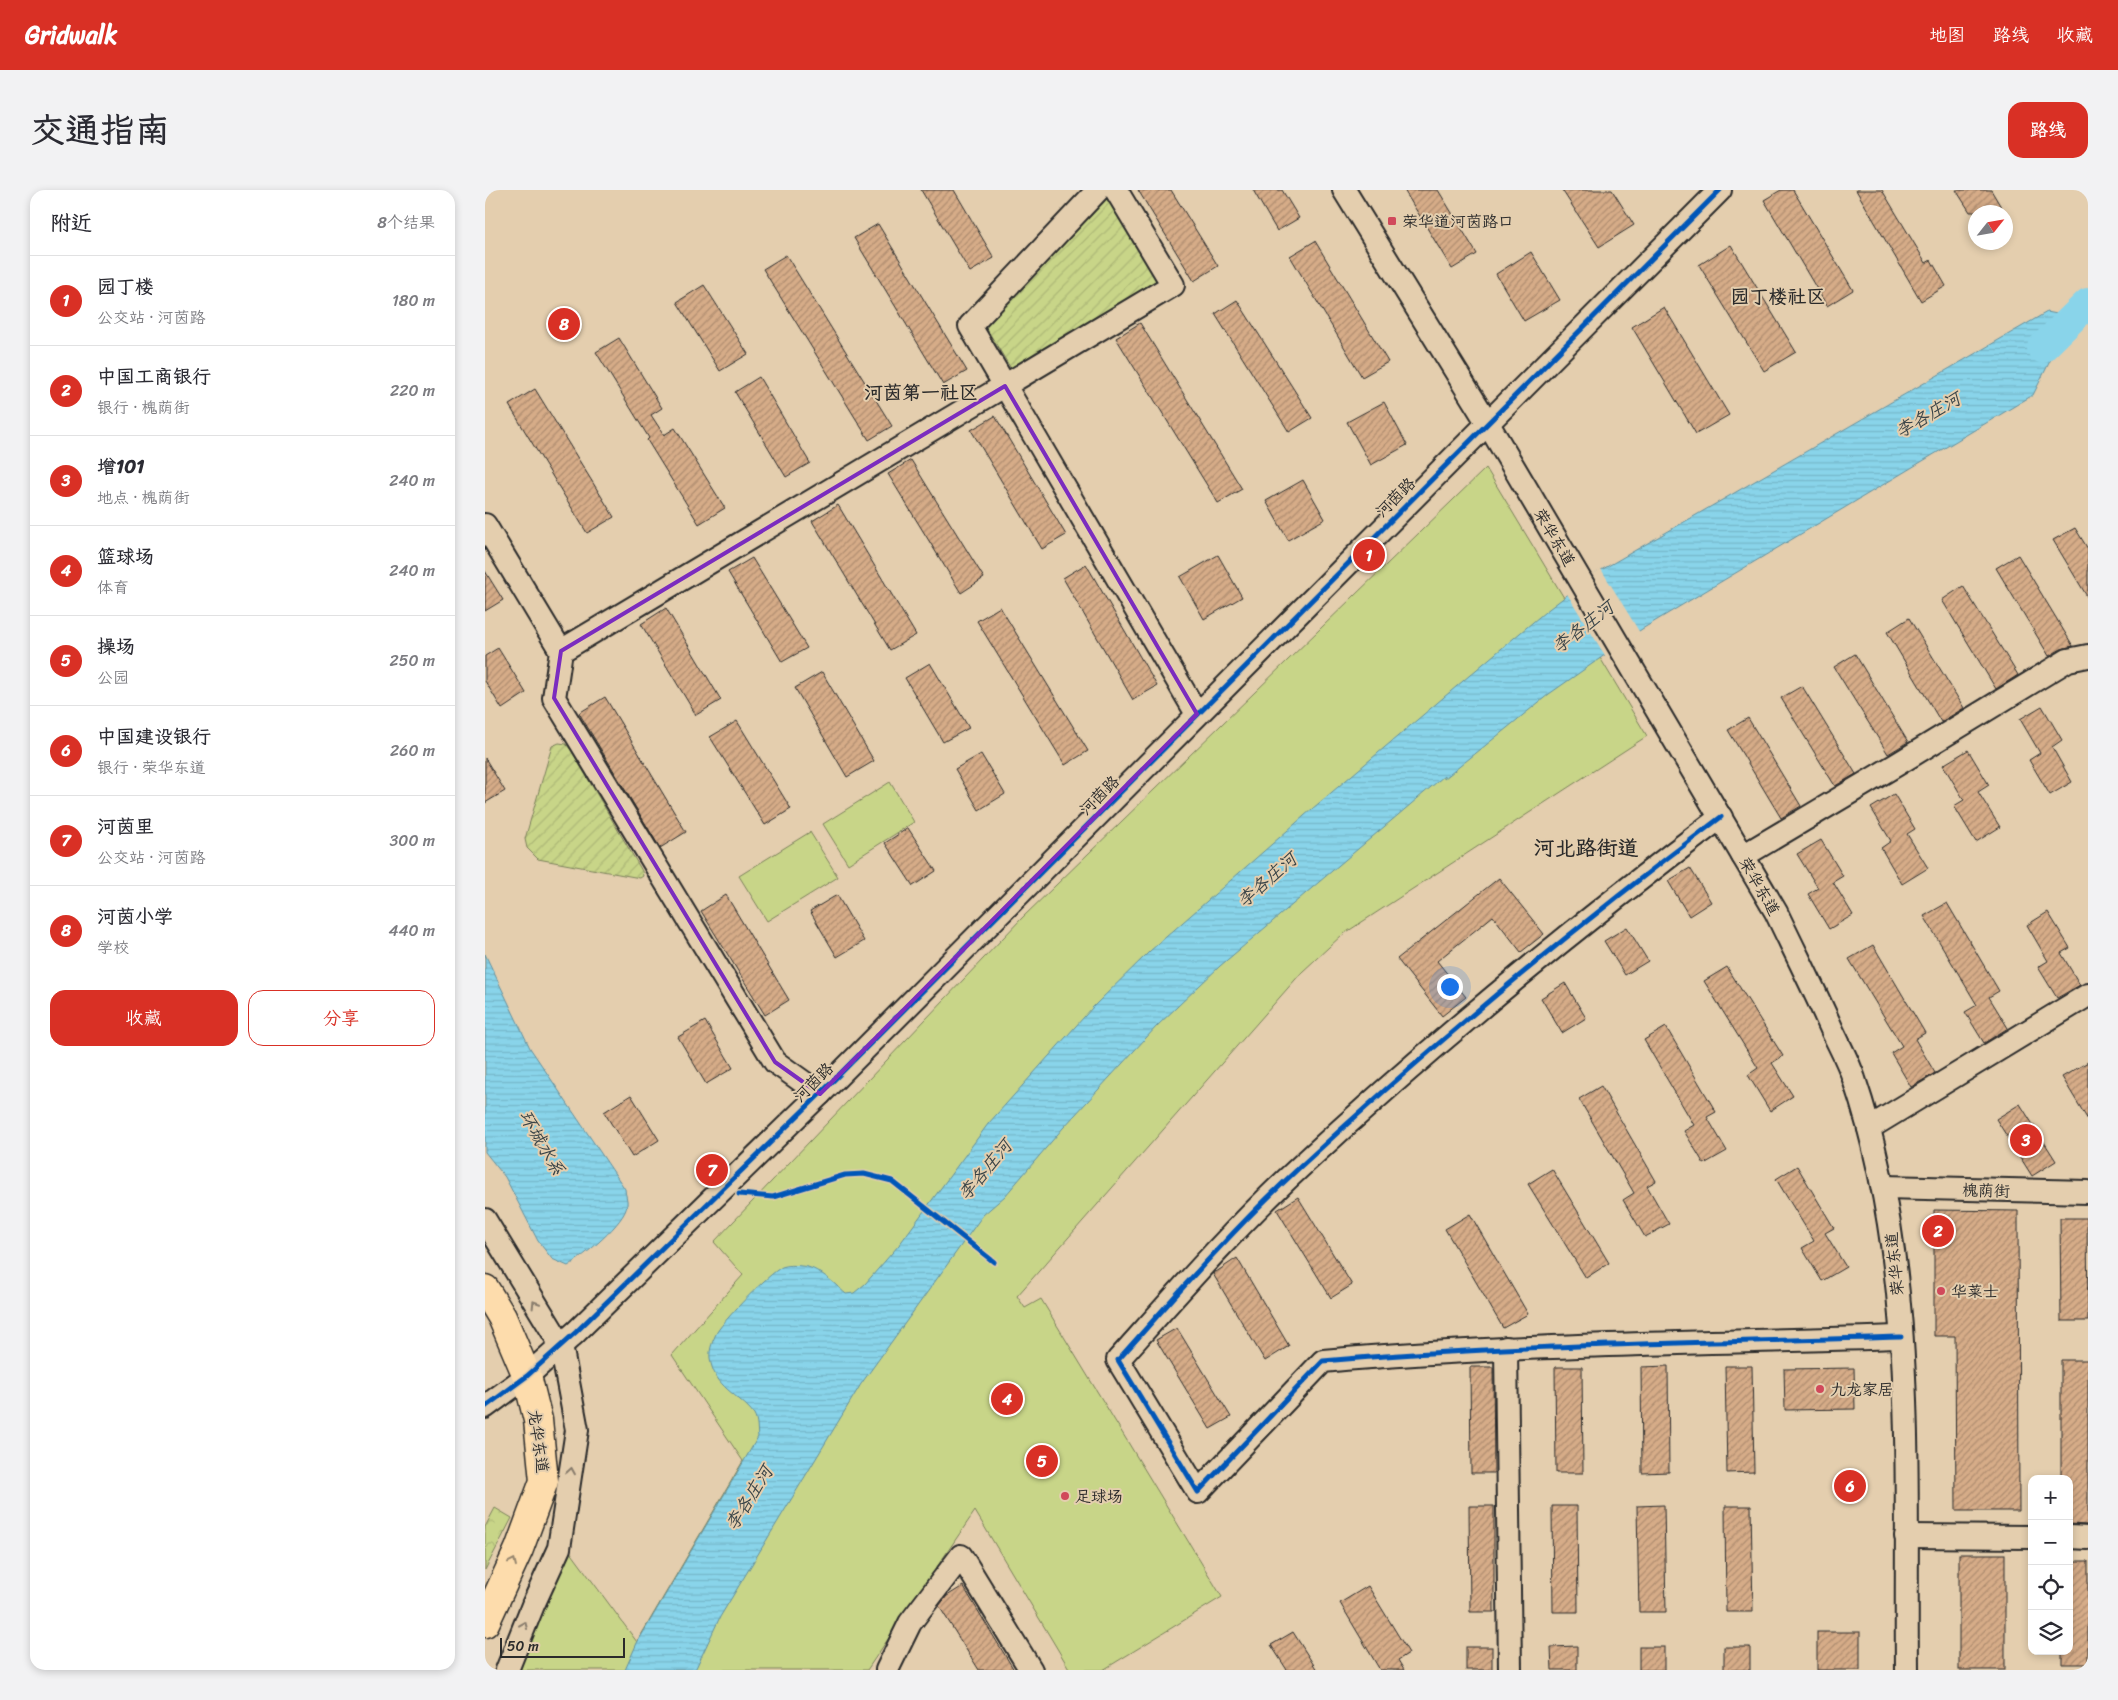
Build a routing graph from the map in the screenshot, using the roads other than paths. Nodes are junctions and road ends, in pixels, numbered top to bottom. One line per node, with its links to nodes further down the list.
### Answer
1 (1098, 190): 5 (street)
2 (1117, 190): 5 (street)
3 (1344, 190): 6 (street, 荣华东道)
4 (1721, 190): 6 (street, 河茵路)
5 (1005, 386): 8 (street); 10 (street)
6 (1487, 422): 10 (street, 河茵路); 11 (street, 荣华东道)
7 (485, 525): 8 (street)
8 (561, 650): 14 (street)
9 (2088, 656): 12 (street)
10 (1197, 714): 14 (street, 河茵路)
11 (1721, 817): 12 (street, 荣华东道); 22 (street)
12 (1743, 856): 15 (street, 荣华东道)
13 (2088, 995): 15 (street)
14 (820, 1094): 21 (street, 河茵路)
15 (1869, 1128): 16 (street, 荣华东道)
16 (1883, 1187): 17 (street, 槐荫街); 20 (street, 荣华东道)
17 (2088, 1192)
18 (485, 1220): 21 (street, one-way to 18)
19 (485, 1289): 23 (main road, 龙华东道)
20 (1901, 1337): 22 (street); 25 (street, 荣华东道)
21 (561, 1345): 23 (street, 河茵路); 30 (street, one-way to 21)
22 (1506, 1348): 33 (street)
23 (527, 1376): 24 (street, 河茵路); 29 (main road, 龙华东道, one-way to 23)
24 (485, 1407)
25 (1906, 1536): 26 (street); 34 (street, 荣华东道)
26 (2028, 1537)
27 (2073, 1537): 28 (street)
28 (2088, 1538)
29 (485, 1622)
30 (507, 1670)
31 (887, 1670): 32 (street)
32 (1031, 1670)
33 (1510, 1670)
34 (1907, 1670)

